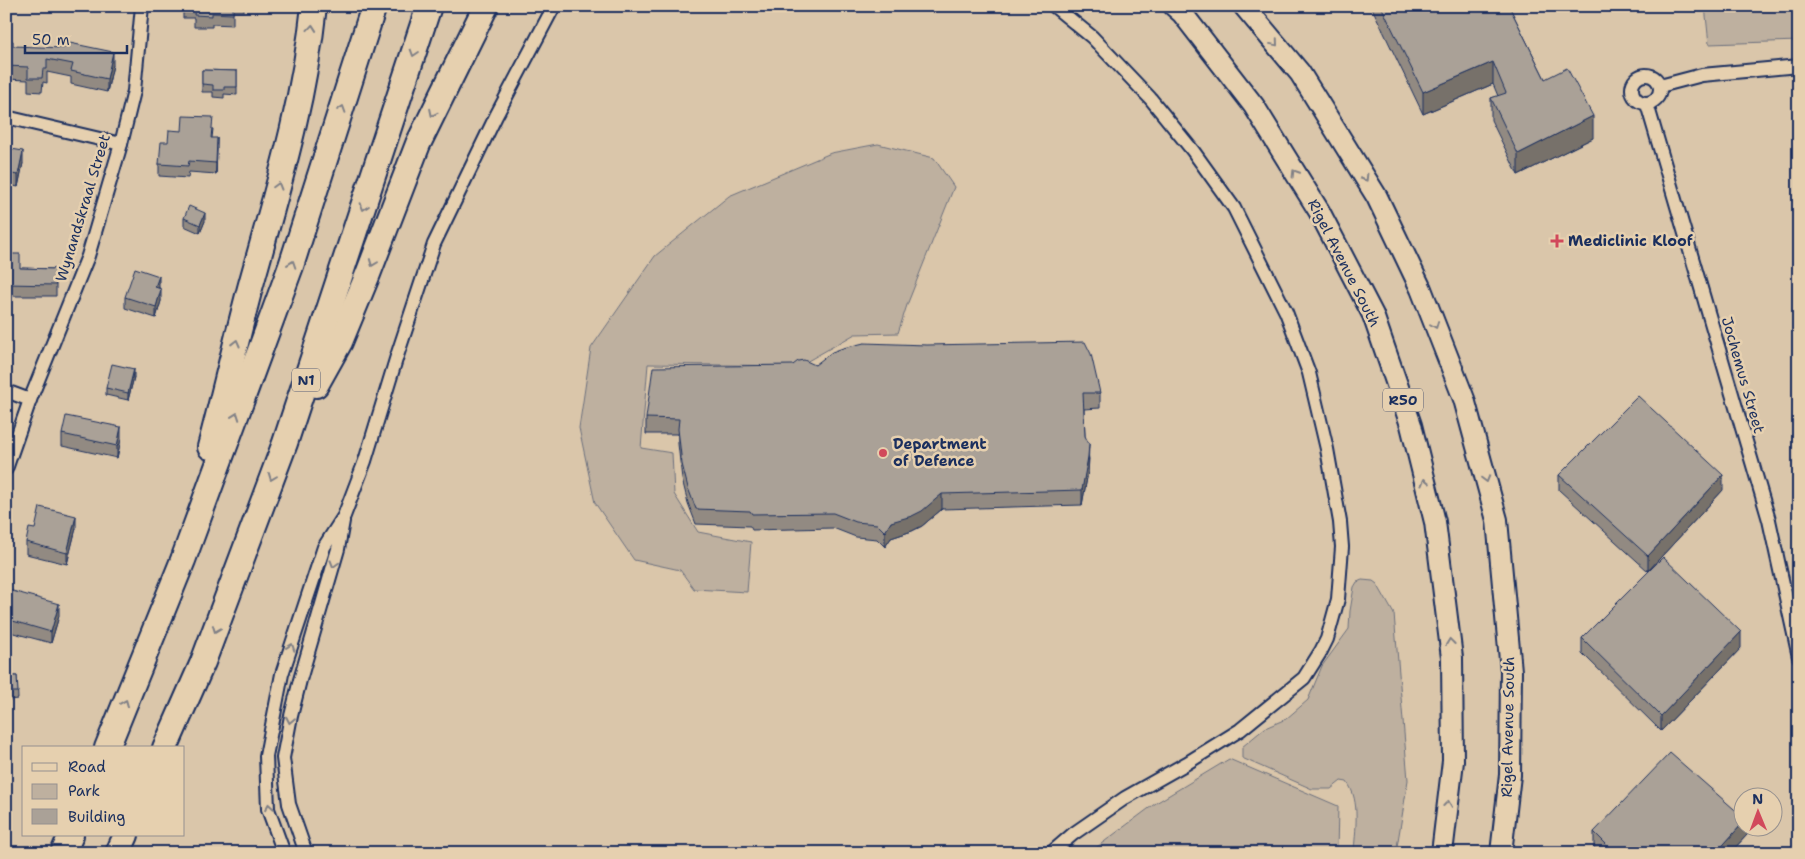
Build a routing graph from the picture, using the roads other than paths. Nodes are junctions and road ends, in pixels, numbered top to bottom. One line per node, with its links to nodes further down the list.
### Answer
1 (142, 6): 14 (street, Wynandskraal Street)
2 (314, 6): 20 (highway, one-way to 2)
3 (374, 6): 20 (highway, one-way to 3)
4 (429, 6): 17 (highway, N1, one-way to 17)
5 (486, 6): 17 (highway, one-way to 17)
6 (554, 6): 19 (street)
7 (1054, 6): 30 (street)
8 (1174, 6): 31 (main road, Rigel Avenue South / R50, one-way to 8)
9 (1244, 6): 32 (main road, Rigel Avenue South, one-way to 32)
10 (1799, 66): 11 (street)
11 (1660, 86): 12 (street); 12 (street)
12 (1648, 104): 21 (street, Jochemus Street)
13 (6, 117): 14 (street)
14 (121, 144): 16 (street, Wynandskraal Street)
15 (6, 391): 16 (street)
16 (30, 400): 18 (street, Wynandskraal Street)
17 (285, 443): 23 (highway, N1, one-way to 23)
18 (6, 469)
19 (344, 516): 28 (street, one-way to 19); 29 (street, one-way to 29)
20 (182, 560): 22 (highway, one-way to 20)
21 (1799, 657)
22 (108, 746)
23 (166, 746)
24 (71, 836): 26 (highway)
25 (126, 836): 27 (highway)
26 (63, 853)
27 (118, 853)
28 (284, 853)
29 (306, 853)
30 (1051, 853)
31 (1442, 853)
32 (1501, 853)

